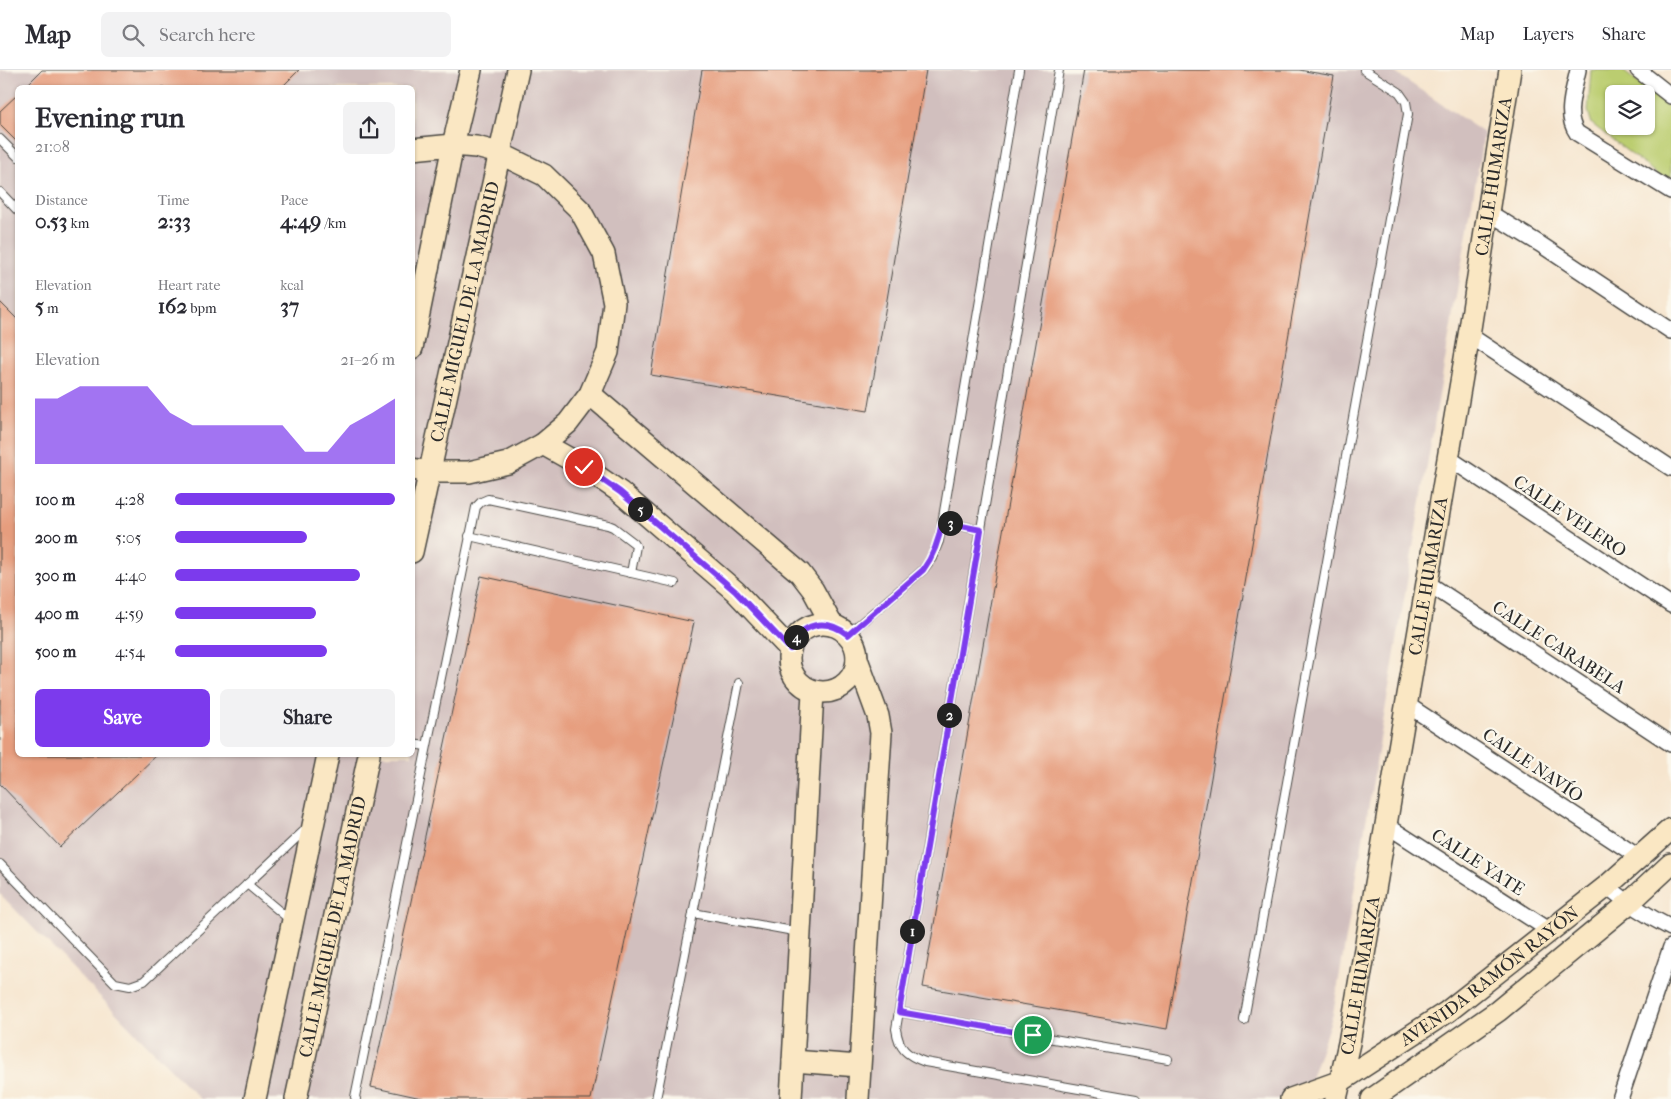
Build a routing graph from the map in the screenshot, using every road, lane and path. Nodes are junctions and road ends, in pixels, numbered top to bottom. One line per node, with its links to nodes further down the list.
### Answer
1 (471, 70): 11 (main road)
2 (518, 70): 13 (main road, CALLE MIGUEL DE LA MADRID)
3 (1019, 70): 27 (lane)
4 (1059, 70): 29 (lane)
5 (1364, 70): 62 (lane)
6 (1578, 70): 15 (street)
7 (1638, 70): 9 (street)
8 (1506, 72): 18 (main road, CALLE HUMARIZA)
9 (1671, 96)
10 (0, 139): 14 (lane)
11 (453, 145): 12 (main road); 13 (main road); 20 (main road)
12 (415, 149)
13 (499, 153): 22 (main road); 26 (main road, CALLE MIGUEL DE LA MADRID)
14 (15, 154)
15 (1671, 191)
16 (0, 192): 17 (lane)
17 (15, 208)
18 (1488, 212): 19 (street); 21 (main road, CALLE HUMARIZA)
19 (1671, 331)
20 (415, 333)
21 (1469, 335): 24 (main road, CALLE HUMARIZA); 25 (street)
22 (590, 394): 23 (main road); 35 (main road)
23 (543, 444): 26 (main road); 36 (main road)
24 (1448, 457): 32 (main road, CALLE HUMARIZA); 34 (street, CALLE VELERO)
25 (1671, 468)
26 (421, 471): 28 (main road, CALLE MIGUEL DE LA MADRID)
27 (942, 522): 29 (lane); 35 (lane)
28 (415, 525)
29 (981, 530): 61 (lane)
30 (469, 536): 31 (lane); 31 (lane); 43 (lane)
31 (631, 573): 33 (lane)
32 (1426, 582): 40 (main road, CALLE HUMARIZA); 42 (street, CALLE CARABELA)
33 (675, 583)
34 (1671, 605)
35 (840, 630): 36 (main road); 37 (main road)
36 (790, 649): 39 (main road)
37 (857, 659): 39 (main road); 65 (main road)
38 (739, 683): 55 (lane)
39 (813, 692): 59 (main road)
40 (1406, 704): 47 (main road, CALLE HUMARIZA); 49 (street, CALLE NAVÍO)
41 (415, 744): 43 (lane)
42 (1671, 744)
43 (426, 746): 71 (lane)
44 (328, 757): 46 (main road)
45 (369, 757): 66 (main road, CALLE MIGUEL DE LA MADRID)
46 (314, 821): 52 (lane); 56 (main road)
47 (1386, 825): 58 (street, CALLE YATE); 67 (main road, CALLE HUMARIZA)
48 (1671, 829): 49 (main road, AVENIDA RAMÓN RAYÓN)
49 (1640, 858): 53 (main road, AVENIDA RAMÓN RAYÓN)
50 (0, 864): 52 (lane)
51 (1671, 864): 54 (main road, AVENIDA RAMÓN RAYÓN)
52 (247, 884): 56 (lane)
53 (1607, 886): 54 (street); 58 (main road, AVENIDA RAMÓN RAYÓN)
54 (1628, 904): 57 (street); 77 (main road, AVENIDA RAMÓN RAYÓN)
55 (693, 913): 59 (lane); 72 (lane)
56 (293, 922): 68 (main road)
57 (1671, 928)
58 (1550, 930): 67 (main road, AVENIDA RAMÓN RAYÓN)
59 (800, 932): 64 (main road)
60 (1671, 947): 78 (street)
61 (899, 1012): 63 (lane); 75 (lane)
62 (1244, 1020)
63 (1168, 1059)
64 (793, 1061): 65 (main road); 73 (main road)
65 (859, 1066): 74 (main road)
66 (301, 1074): 69 (main road, CALLE MIGUEL DE LA MADRID); 70 (main road)
67 (1339, 1090): 76 (main road, AVENIDA RAMÓN RAYÓN)
68 (254, 1096)
69 (296, 1099)
70 (307, 1099)
71 (356, 1099)
72 (656, 1099)
73 (791, 1099)
74 (858, 1099)
75 (1136, 1099)
76 (1291, 1099)
77 (1372, 1099)
78 (1620, 1099)

